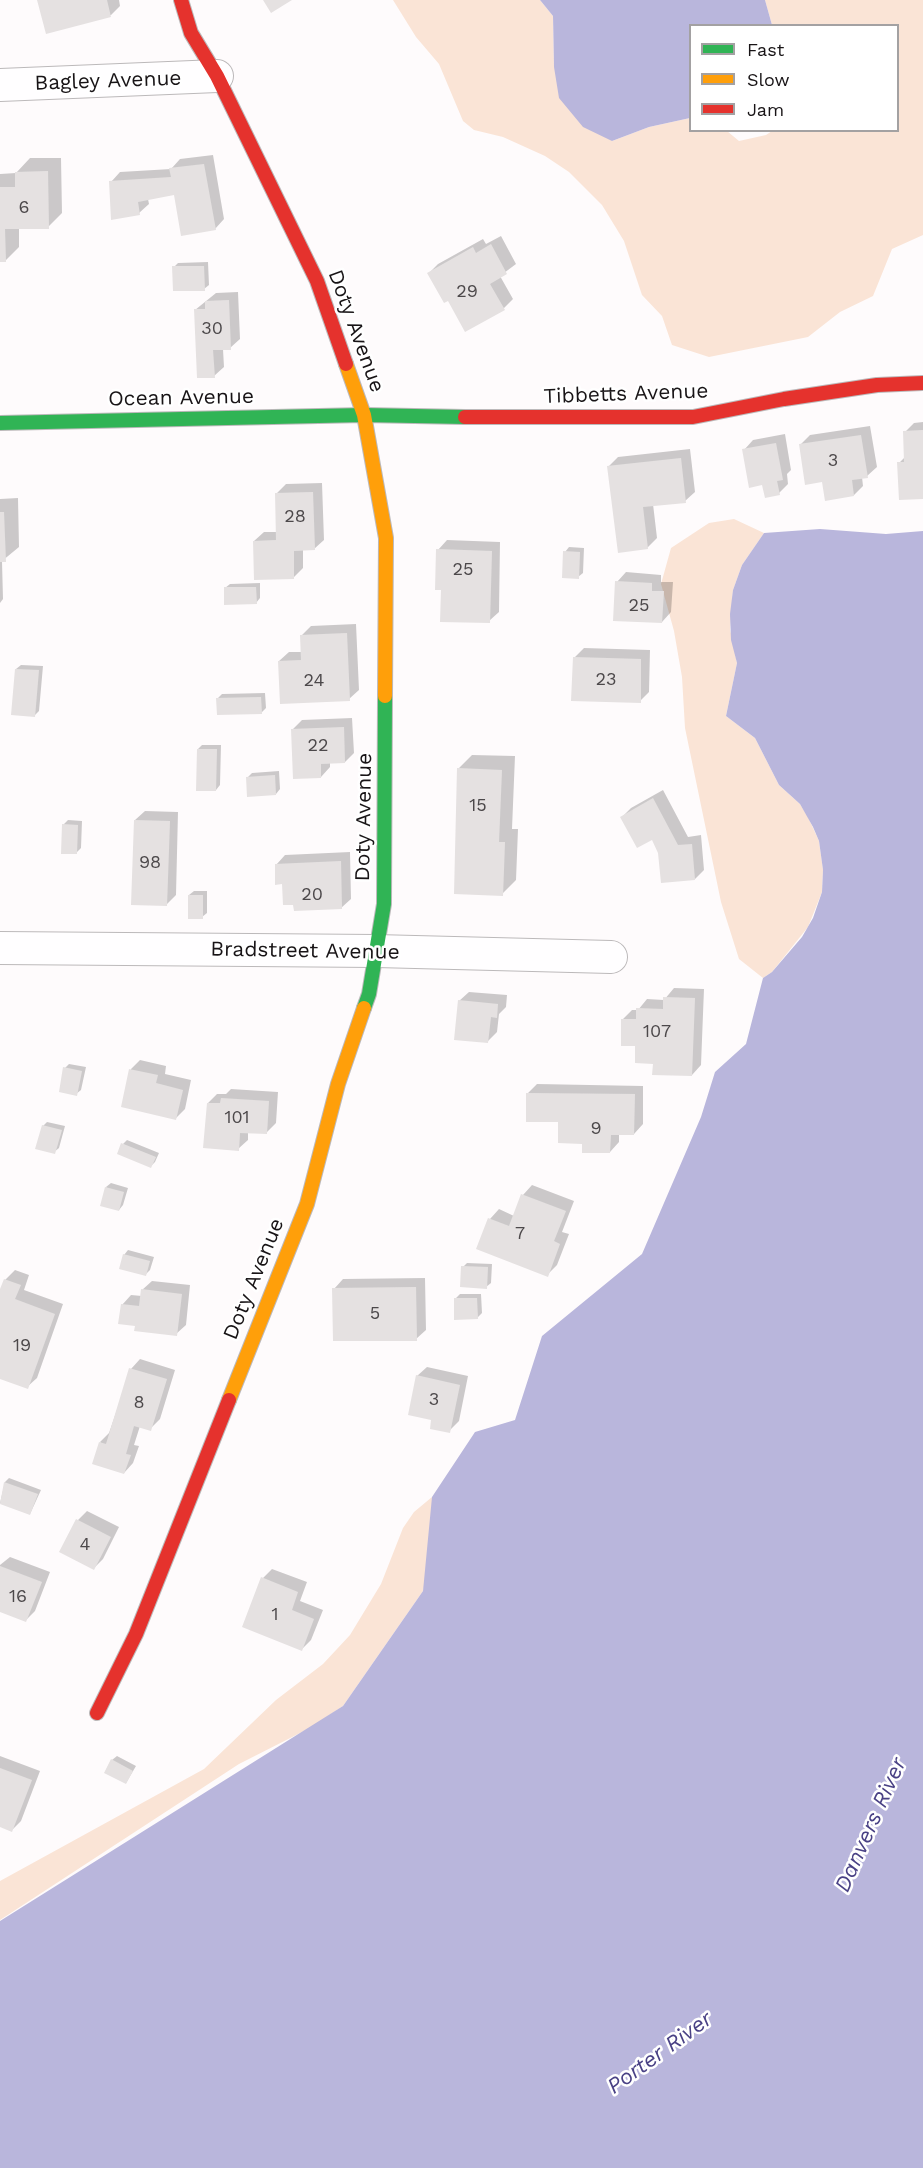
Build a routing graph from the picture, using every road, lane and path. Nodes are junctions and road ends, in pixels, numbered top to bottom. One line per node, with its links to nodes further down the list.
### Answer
1 (181, 0): 2 (street, Doty Avenue)
2 (217, 76): 3 (street, Bagley Avenue); 5 (street, Doty Avenue)
3 (0, 85)
4 (923, 383): 5 (street, Tibbetts Avenue)
5 (364, 415): 6 (street, Ocean Avenue); 8 (street, Doty Avenue)
6 (0, 423)
7 (0, 948): 8 (street, Bradstreet Avenue)
8 (376, 951): 9 (street, Bradstreet Avenue); 10 (street, Doty Avenue)
9 (611, 957)
10 (98, 1713)

